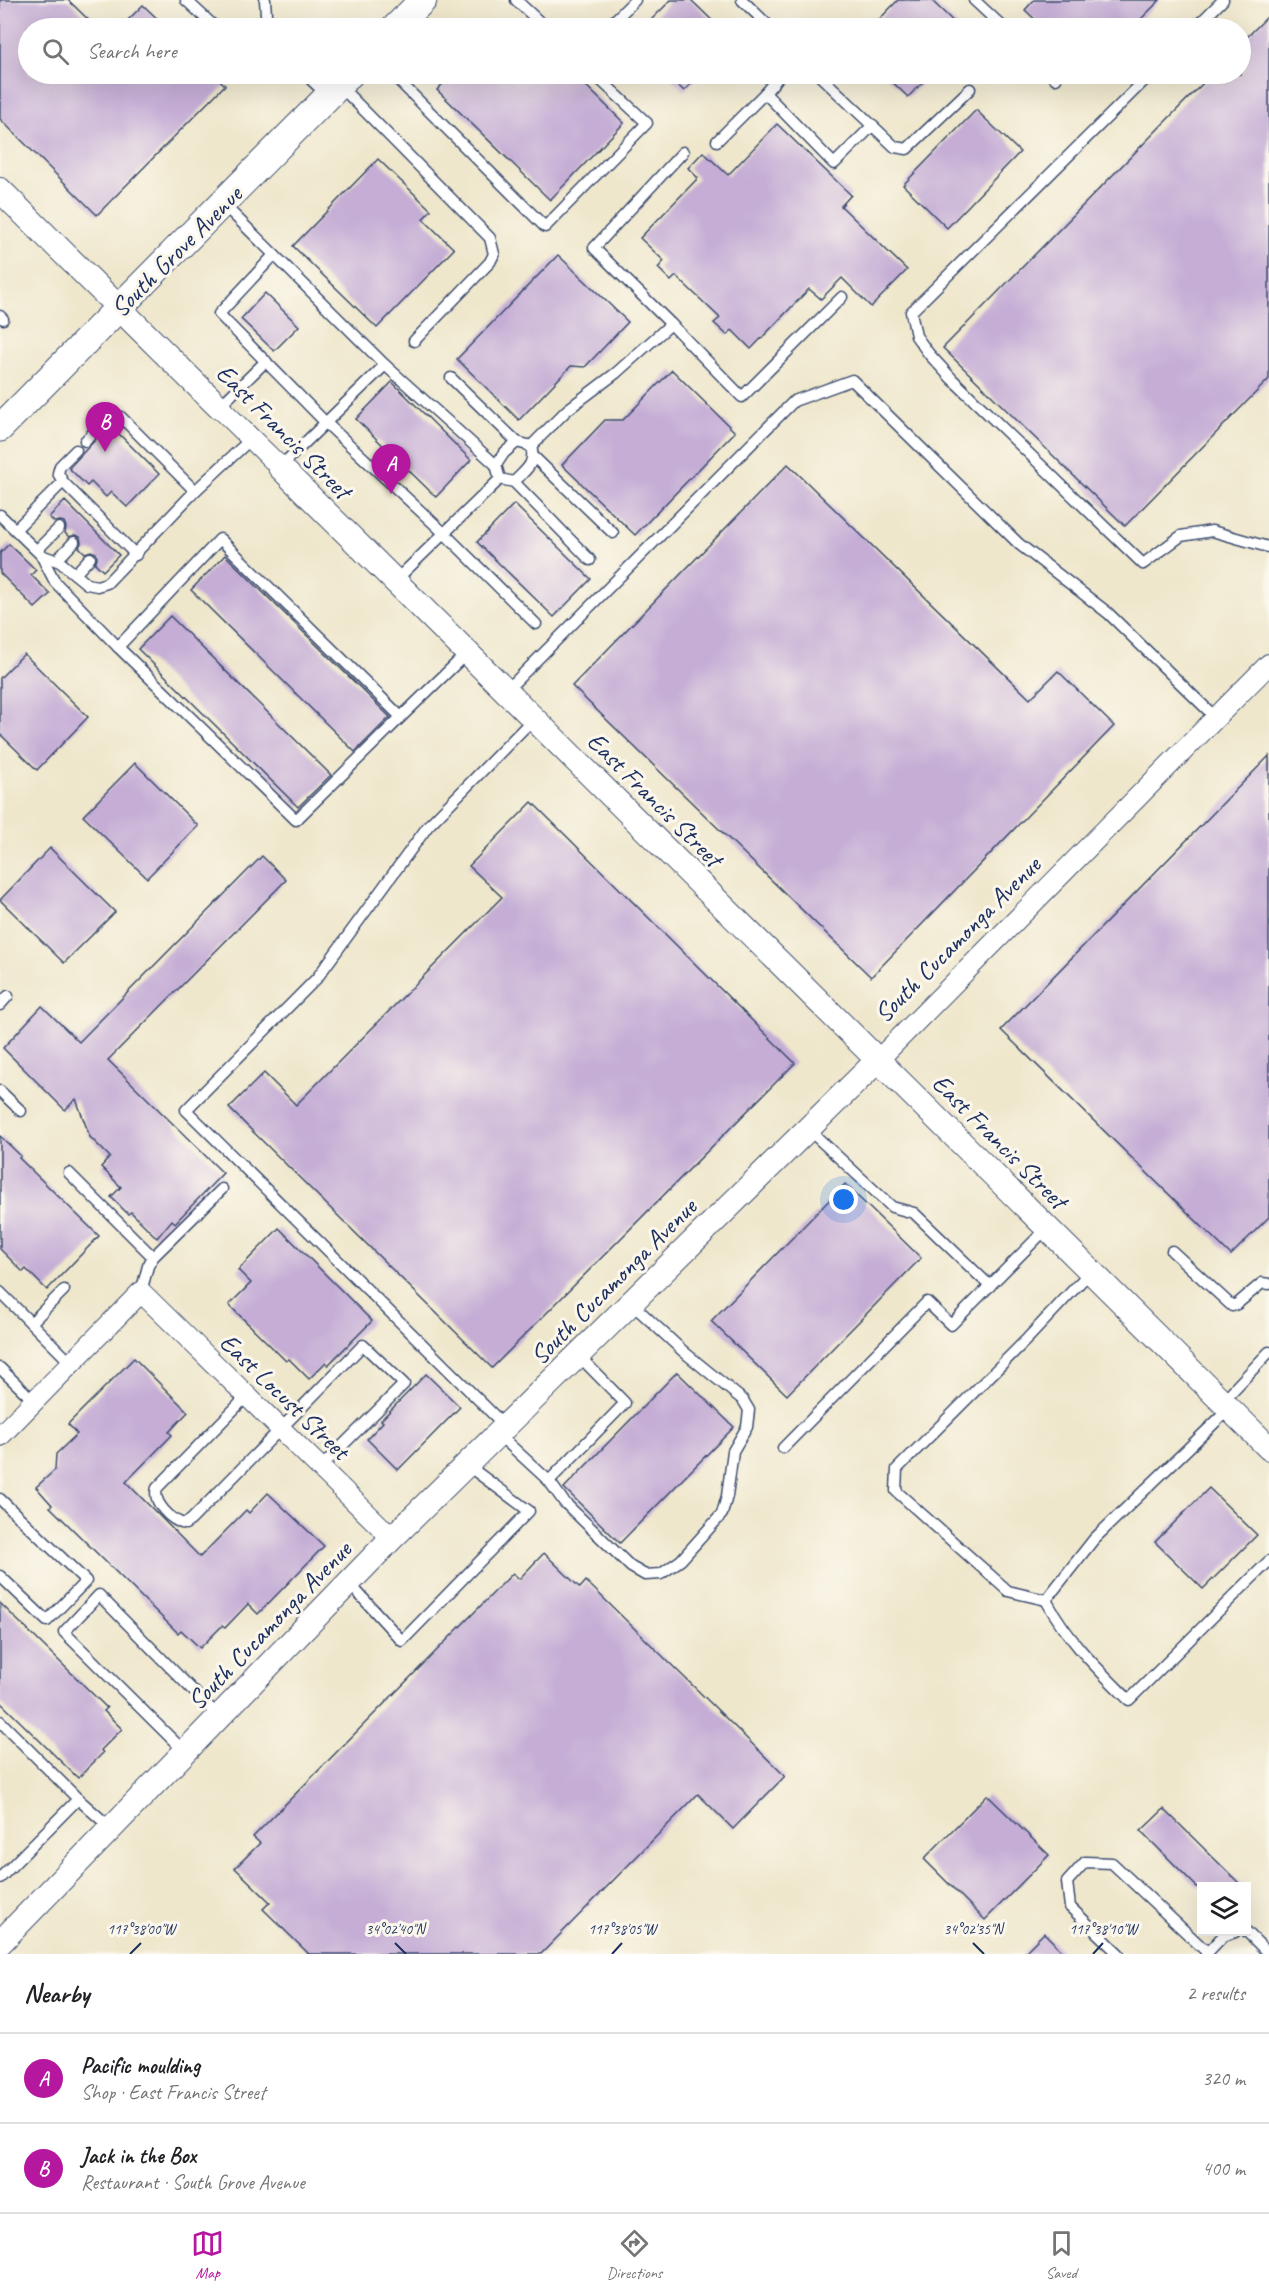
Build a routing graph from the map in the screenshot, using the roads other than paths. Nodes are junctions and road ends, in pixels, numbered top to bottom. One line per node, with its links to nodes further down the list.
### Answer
1 (186, 0): 9 (lane)
2 (265, 0): 10 (lane)
3 (423, 0): 11 (main road)
4 (516, 0): 12 (lane)
5 (635, 0): 13 (lane)
6 (742, 0): 14 (lane)
7 (974, 0): 15 (lane)
8 (1223, 0): 16 (lane)
9 (205, 18)
10 (266, 18)
11 (405, 18)
12 (535, 18)
13 (617, 18)
14 (761, 18)
15 (993, 18)
16 (1205, 18)
17 (402, 84): 18 (lane)
18 (605, 84)
19 (773, 84): 24 (lane)
20 (829, 84): 25 (lane)
21 (1141, 84): 66 (lane)
22 (339, 85): 29 (main road, South Grove Avenue); 34 (lane)
23 (970, 89): 25 (lane)
24 (765, 93): 25 (lane); 26 (lane)
25 (873, 125)
26 (717, 141)
27 (683, 152): 33 (lane)
28 (0, 190): 32 (street, East Francis Street)
29 (223, 204): 30 (lane); 32 (main road, South Grove Avenue)
30 (274, 255): 35 (lane); 36 (lane)
31 (843, 297): 33 (lane)
32 (120, 308): 38 (street, East Francis Street); 41 (main road, South Grove Avenue)
33 (671, 324): 47 (lane)
34 (414, 341)
35 (266, 361): 38 (lane); 40 (lane)
36 (385, 364): 40 (lane); 48 (lane)
37 (451, 378): 45 (lane)
38 (219, 406): 43 (street, East Francis Street)
39 (106, 420): 53 (lane)
40 (326, 422): 49 (lane); 61 (lane)
41 (0, 428)
42 (95, 431): 44 (lane)
43 (252, 438): 49 (street, East Francis Street); 53 (lane)
44 (85, 441)
45 (517, 442): 47 (lane); 48 (lane)
46 (76, 450): 51 (lane)
47 (532, 451): 52 (lane); 62 (lane)
48 (496, 465): 50 (lane)
49 (280, 467): 73 (street, East Francis Street)
50 (500, 479): 52 (lane); 61 (lane)
51 (63, 482): 54 (lane); 60 (lane)
52 (514, 482): 71 (lane)
53 (195, 491): 68 (lane)
54 (84, 503): 55 (lane); 57 (lane)
55 (75, 512)
56 (0, 515): 60 (lane)
57 (99, 518): 58 (lane); 63 (lane)
58 (90, 527)
59 (59, 528): 67 (lane)
60 (16, 529): 67 (lane)
61 (444, 533): 73 (lane); 74 (lane)
62 (613, 533)
63 (115, 534): 65 (lane); 68 (lane)
64 (74, 542): 70 (lane)
65 (106, 543)
66 (1269, 547)
67 (39, 553): 70 (lane); 75 (lane)
68 (136, 555): 72 (lane)
69 (90, 558): 72 (lane)
70 (57, 560): 72 (lane)
71 (590, 560)
72 (75, 574)
73 (395, 581): 76 (street, East Francis Street)
74 (536, 624)
75 (118, 647): 79 (lane); 79 (lane)
76 (467, 652): 78 (street, East Francis Street); 79 (lane)
77 (1269, 664): 81 (street, South Cucamonga Avenue)
78 (506, 691): 80 (street, East Francis Street); 81 (lane)
79 (401, 717)
80 (534, 718): 84 (street, East Francis Street); 109 (lane)
81 (1216, 718): 84 (street, South Cucamonga Avenue)
82 (8, 996): 83 (lane)
83 (0, 1005)
84 (878, 1060): 87 (street, South Cucamonga Avenue); 90 (street, East Francis Street)
85 (0, 1091): 86 (lane)
86 (21, 1112)
87 (808, 1129): 95 (lane); 99 (street, South Cucamonga Avenue)
88 (69, 1173): 92 (lane)
89 (222, 1189): 92 (lane)
90 (1047, 1228): 93 (street, East Francis Street); 95 (lane)
91 (1172, 1251): 94 (lane)
92 (153, 1257): 98 (lane)
93 (1091, 1272): 107 (street, East Francis Street); 121 (lane)
94 (1269, 1284)
95 (990, 1286): 111 (lane)
96 (64, 1290): 100 (lane)
97 (0, 1292): 100 (lane)
98 (141, 1292): 103 (street); 105 (street, East Locust Street)
99 (631, 1303): 102 (street, South Cucamonga Avenue); 115 (lane)
100 (31, 1323): 103 (lane)
101 (1269, 1352): 107 (lane)
102 (578, 1355): 109 (street, South Cucamonga Avenue); 115 (lane)
103 (71, 1363): 106 (street)
104 (0, 1368): 106 (lane)
105 (247, 1396): 108 (street, East Locust Street); 108 (lane)
106 (34, 1401): 110 (street)
107 (1226, 1406): 112 (street, East Francis Street); 121 (lane)
108 (281, 1429): 114 (street, East Locust Street); 114 (lane)
109 (502, 1430): 113 (street, South Cucamonga Avenue); 115 (lane)
110 (0, 1436)
111 (783, 1448)
112 (1269, 1448)
113 (467, 1465): 117 (street, South Cucamonga Avenue); 120 (lane)
114 (320, 1468): 117 (street, East Locust Street)
115 (549, 1481)
116 (0, 1499): 119 (lane)
117 (392, 1538): 120 (street, South Cucamonga Avenue)
118 (1269, 1561): 121 (lane)
119 (0, 1576)
120 (349, 1583): 122 (street, South Cucamonga Avenue)
121 (1046, 1600)
122 (219, 1717): 124 (street, South Cucamonga Avenue); 124 (lane)
123 (0, 1721): 125 (lane)
124 (185, 1753): 126 (street, South Cucamonga Avenue)
125 (78, 1799): 126 (lane); 127 (lane)
126 (111, 1828): 130 (street, South Cucamonga Avenue)
127 (0, 1878)
128 (1223, 1936): 131 (lane)
129 (1251, 1936): 133 (lane)
130 (0, 1943)
131 (1207, 1953): 132 (lane)
132 (1119, 1954)
133 (1269, 1954)

